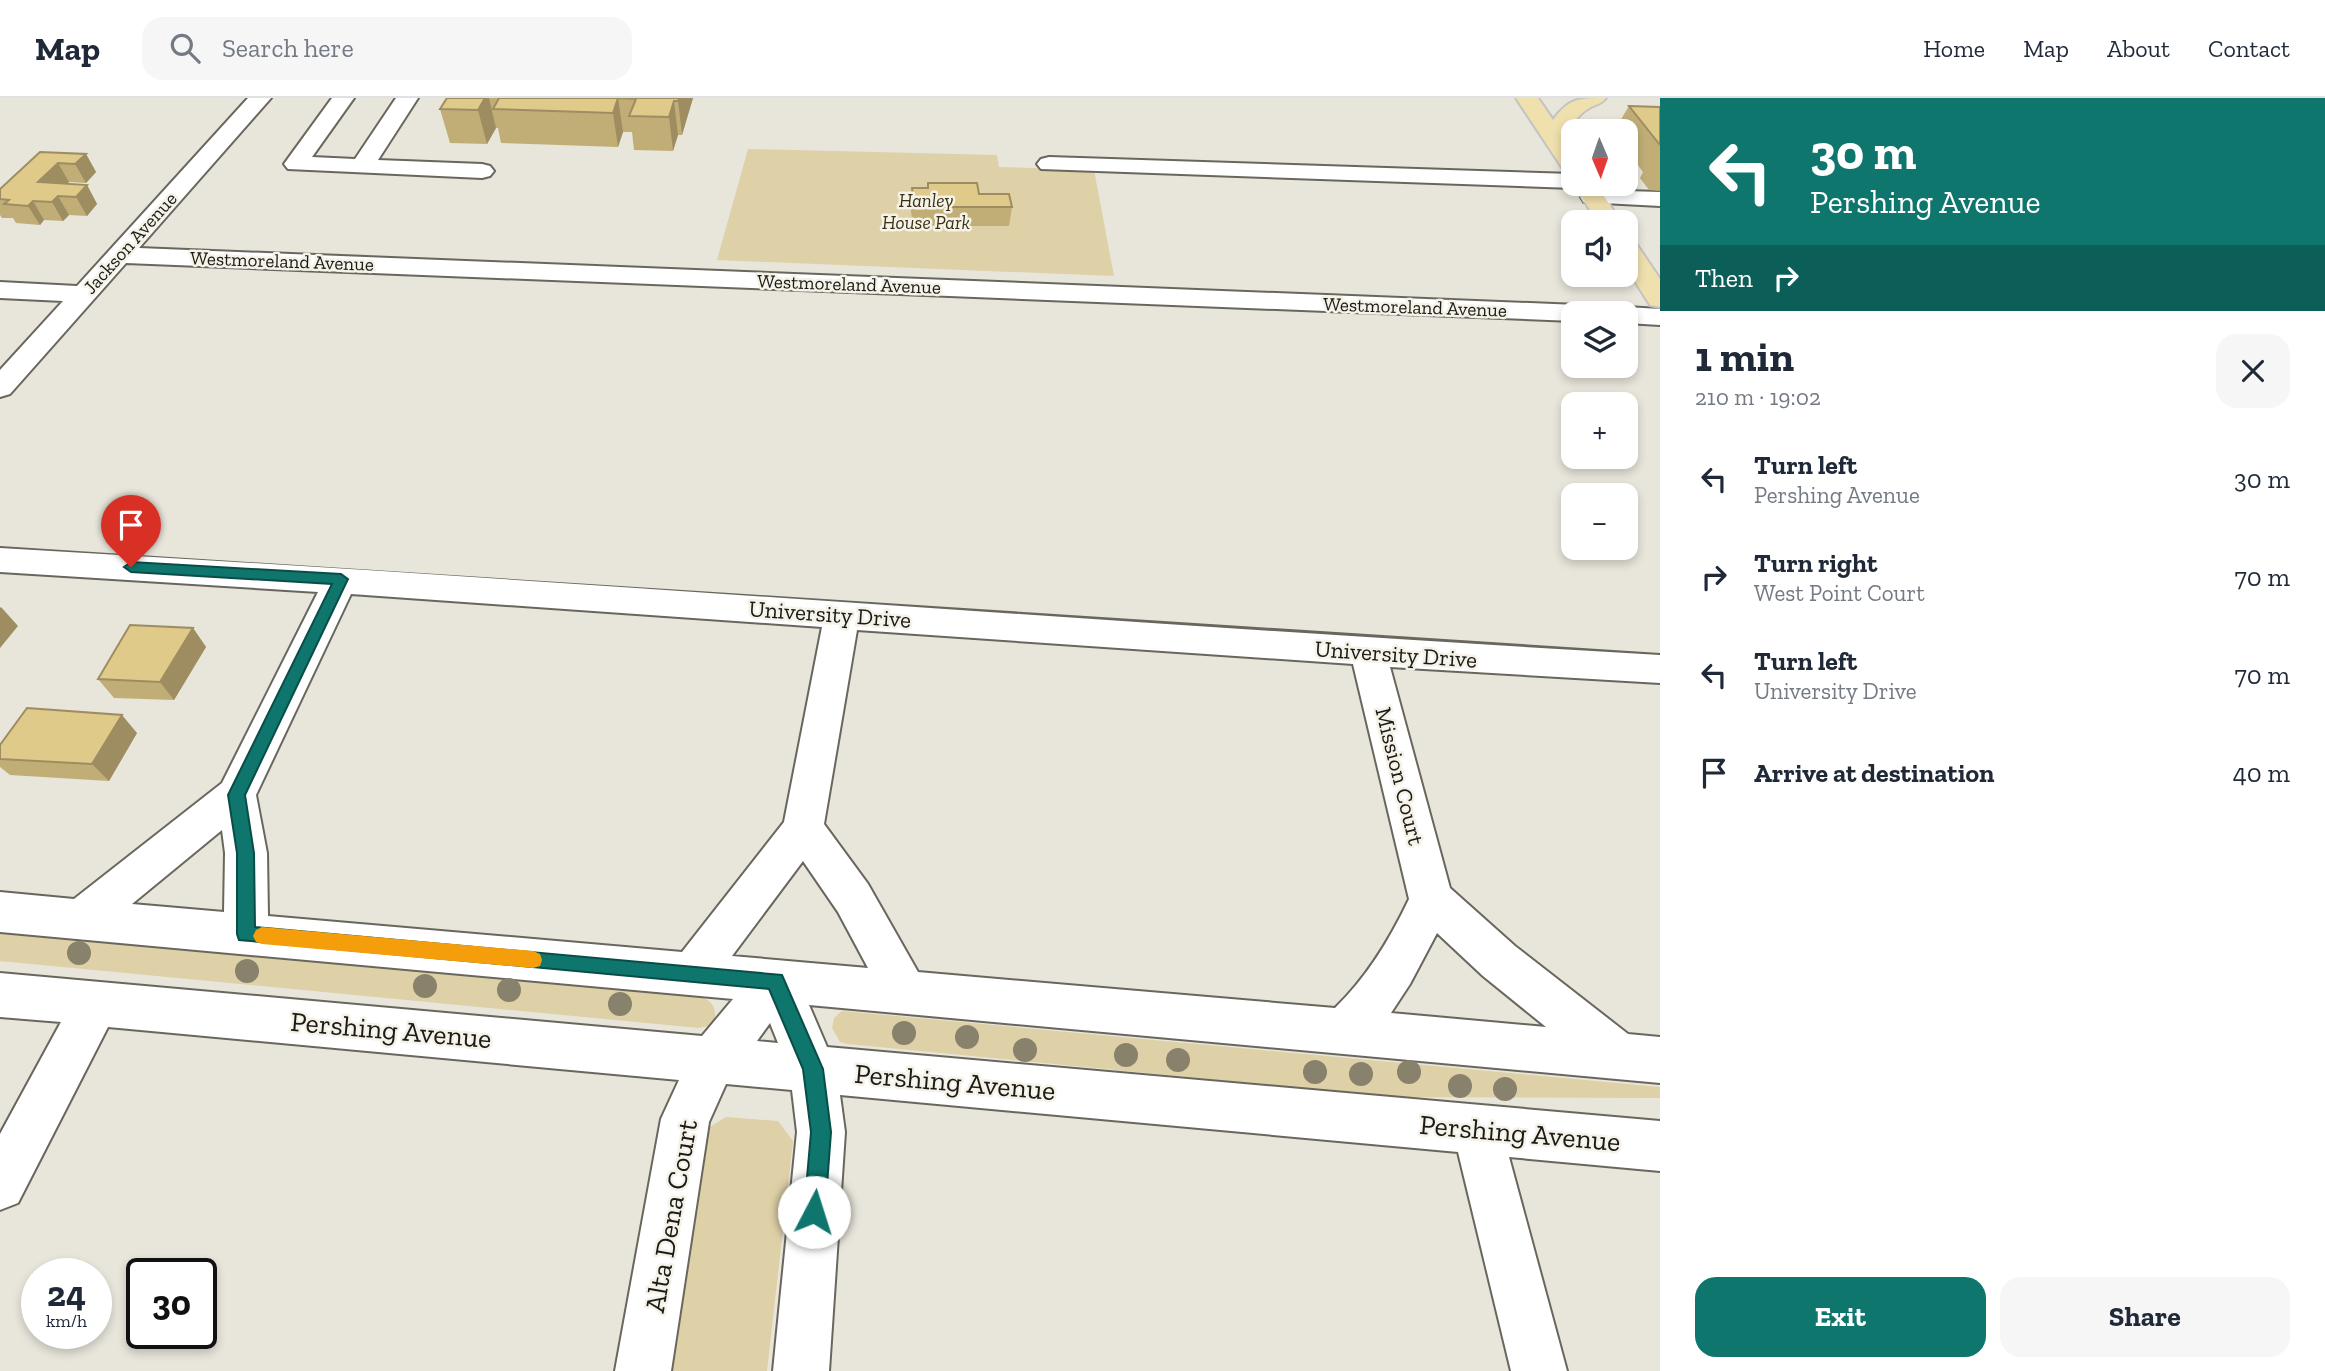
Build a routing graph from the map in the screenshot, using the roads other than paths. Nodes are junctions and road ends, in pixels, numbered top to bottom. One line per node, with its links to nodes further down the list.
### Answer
1 (260, 98): 14 (street, Jackson Avenue)
2 (343, 98): 9 (street)
3 (408, 98): 9 (street)
4 (1527, 98): 6 (main road)
5 (1595, 98): 6 (main road)
6 (1556, 142): 7 (main road)
7 (1561, 149)
8 (1049, 164): 11 (street)
9 (362, 166): 10 (street)
10 (482, 171)
11 (1561, 181)
12 (1638, 196): 13 (street)
13 (1660, 198)
14 (120, 255): 17 (street, Jackson Avenue); 19 (street, Westmoreland Avenue)
15 (1638, 265): 18 (main road)
16 (0, 290): 17 (street)
17 (84, 294): 22 (street, Jackson Avenue)
18 (1660, 299)
19 (1561, 312)
20 (1638, 316): 21 (street)
21 (1660, 317)
22 (0, 388)
23 (0, 560): 24 (street, University Drive)
24 (341, 579): 25 (street, University Drive); 28 (street)
25 (842, 615): 26 (street, University Drive); 29 (street)
26 (1368, 653): 27 (street, University Drive); 30 (street, Mission Court)
27 (1660, 669)
28 (236, 795): 32 (street); 33 (street)
29 (803, 828): 34 (street); 36 (street)
30 (1432, 899): 39 (street); 40 (street)
31 (0, 912): 32 (street)
32 (81, 919): 33 (street)
33 (246, 934): 34 (street)
34 (692, 974): 35 (street)
35 (775, 981): 36 (street); 41 (street, Alta Dena Court); 42 (street)
36 (905, 993): 39 (street)
37 (0, 995): 38 (street, Pershing Avenue)
38 (96, 1003): 41 (street, Pershing Avenue); 45 (street)
39 (1344, 1032): 40 (street)
40 (1639, 1058)
41 (713, 1060): 42 (street, Pershing Avenue); 46 (street, Alta Dena Court)
42 (813, 1069): 43 (street, Pershing Avenue); 47 (street)
43 (1477, 1129): 44 (street, Pershing Avenue); 48 (street)
44 (1660, 1146)
45 (0, 1185)
46 (643, 1371)
47 (802, 1371)
48 (1539, 1371)

